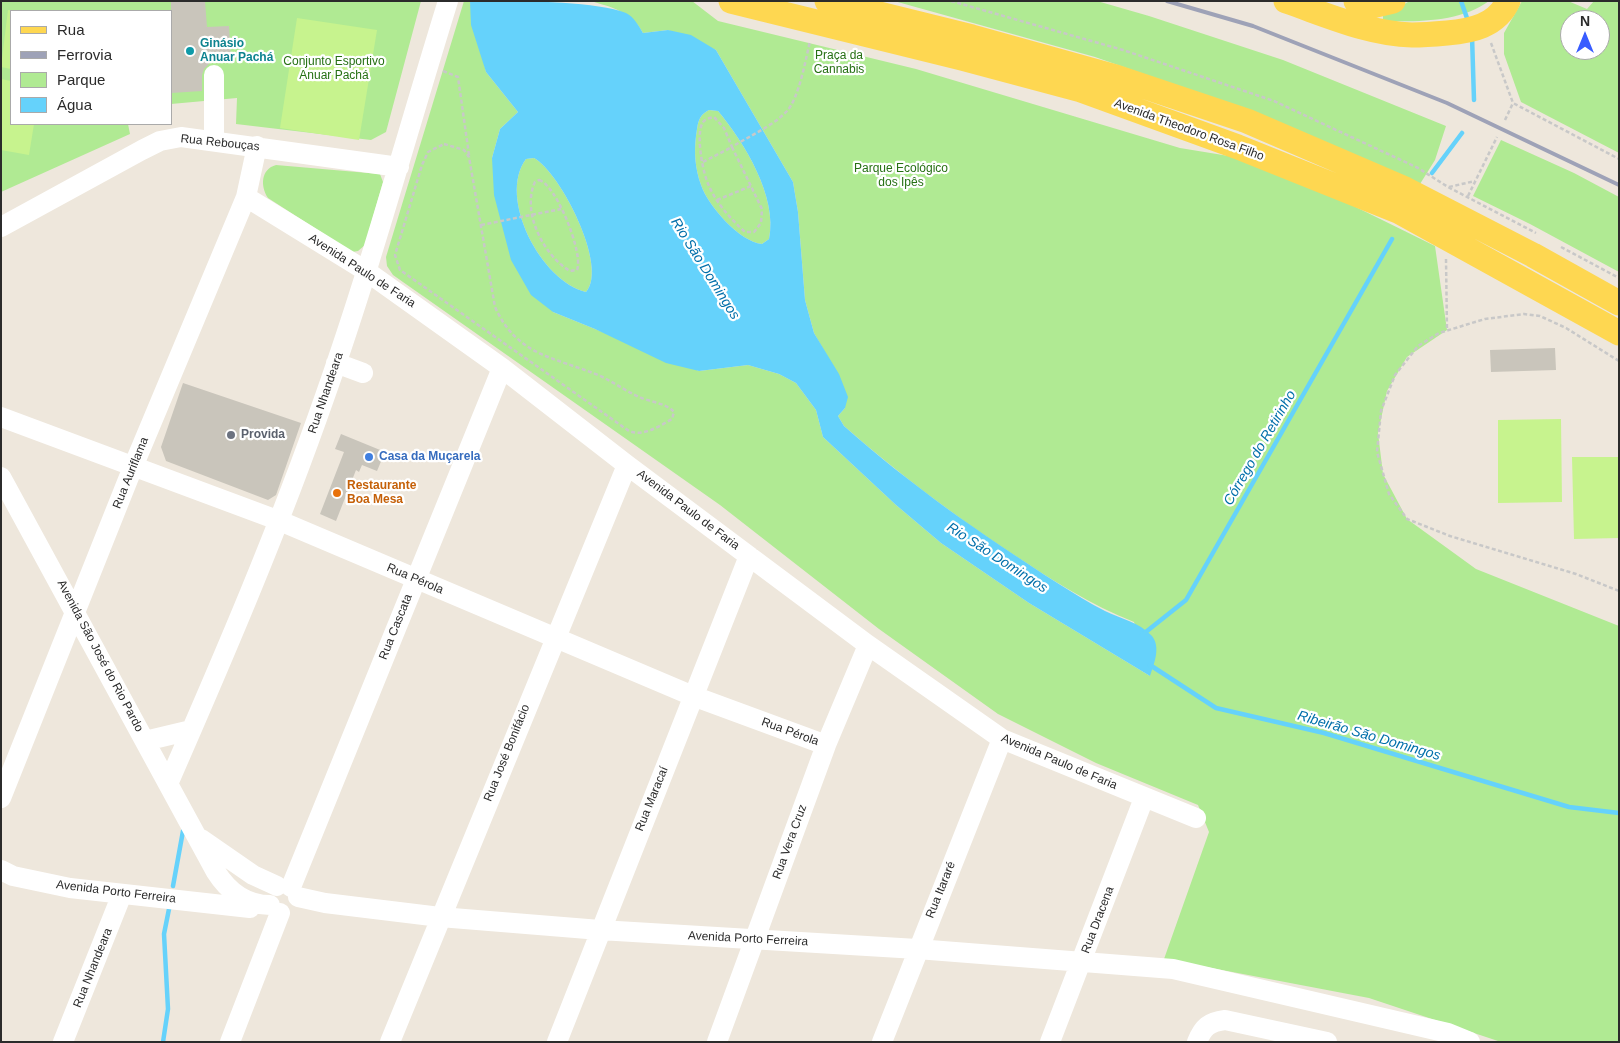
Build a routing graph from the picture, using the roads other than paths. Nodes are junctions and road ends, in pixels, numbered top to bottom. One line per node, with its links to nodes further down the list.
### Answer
1 (1286, 1): 4 (main road)
2 (1356, 1): 3 (main road)
3 (1393, 1)
4 (1508, 1)
5 (740, 2): 7 (main road, Avenida Theodoro Rosa Filho)
6 (448, 4): 15 (street, Rua Nhandeara)
7 (820, 8): 9 (main road, Avenida Theodoro Rosa Filho); 11 (main road, Avenida Theodoro Rosa Filho)
8 (214, 75): 12 (street)
9 (1194, 104): 10 (main road, Avenida Theodoro Rosa Filho); 11 (main road)
10 (1247, 121): 14 (main road); 18 (main road, Avenida Theodoro Rosa Filho)
11 (1187, 128): 14 (main road, Avenida Theodoro Rosa Filho)
12 (214, 141): 13 (street, Rua Rebouças); 17 (street, Rua Rebouças)
13 (256, 146): 15 (street, Rua Rebouças); 16 (street, Rua Auriflama)
14 (1238, 147): 20 (main road, Avenida Theodoro Rosa Filho)
15 (399, 167): 19 (street, Rua Nhandeara)
16 (246, 197): 19 (street, Avenida Paulo de Faria); 28 (street, Rua Auriflama)
17 (1, 228)
18 (1533, 255): 20 (main road); 21 (main road, Avenida Theodoro Rosa Filho)
19 (366, 271): 23 (street, Rua Nhandeara); 24 (street, Avenida Paulo de Faria)
20 (1521, 278): 22 (main road, Avenida Theodoro Rosa Filho)
21 (1619, 303)
22 (1619, 333)
23 (336, 363): 25 (street); 30 (street, Rua Nhandeara)
24 (502, 368): 27 (street, Avenida Paulo de Faria); 32 (street, Rua Cascata)
25 (363, 373)
26 (1, 417): 28 (street, Rua Pérola)
27 (627, 465): 31 (street, Avenida Paulo de Faria); 34 (street, Rua José Bonifácio)
28 (133, 466): 30 (street, Rua Pérola); 33 (street, Rua Auriflama)
29 (1, 477): 33 (street, Avenida São José do Rio Pardo)
30 (280, 521): 32 (street, Rua Pérola); 37 (street, Rua Nhandeara)
31 (749, 556): 35 (street, Avenida Paulo de Faria); 36 (street, Rua Maracaí)
32 (415, 579): 34 (street, Rua Pérola); 49 (street, Rua Cascata)
33 (76, 611): 39 (street, Avenida São José do Rio Pardo); 42 (street, Rua Auriflama)
34 (555, 638): 36 (street, Rua Pérola); 51 (street, Rua José Bonifácio)
35 (868, 645): 38 (street, Avenida Paulo de Faria); 40 (street, Rua Vera Cruz)
36 (693, 696): 40 (street, Rua Pérola); 52 (street, Rua Maracaí)
37 (191, 730): 39 (street); 41 (street, Rua Nhandeara)
38 (1002, 739): 43 (street, Avenida Paulo de Faria); 54 (street, Rua Itararé)
39 (145, 741): 41 (street, Avenida São José do Rio Pardo)
40 (826, 745): 53 (street, Rua Vera Cruz)
41 (168, 784): 45 (street, Avenida São José do Rio Pardo)
42 (1, 798)
43 (1144, 798): 44 (street, Avenida Paulo de Faria); 55 (street, Rua Dracena)
44 (1196, 818)
45 (197, 836): 48 (street, Avenida São José do Rio Pardo); 49 (street, Avenida São José do Rio Pardo)
46 (1, 870): 47 (street, Avenida Porto Ferreira)
47 (122, 894): 50 (street, Avenida Porto Ferreira); 56 (street, Rua Nhandeara)
48 (234, 894): 49 (street, Avenida Porto Ferreira); 50 (street, Avenida Porto Ferreira)
49 (282, 899): 50 (street, Avenida Porto Ferreira); 51 (street, Avenida Porto Ferreira); 57 (street, Rua Cascata)
50 (202, 901)
51 (440, 916): 52 (street, Avenida Porto Ferreira); 58 (street, Rua José Bonifácio)
52 (600, 930): 53 (street, Avenida Porto Ferreira); 59 (street, Rua Maracaí)
53 (754, 940): 54 (street, Avenida Porto Ferreira); 60 (street, Rua Vera Cruz)
54 (917, 949): 55 (street, Avenida Porto Ferreira); 61 (street, Rua Itararé)
55 (1082, 962): 62 (street, Rua Dracena); 65 (street, Avenida Porto Ferreira)
56 (63, 1042)
57 (230, 1042)
58 (390, 1042)
59 (557, 1042)
60 (717, 1042)
61 (882, 1042)
62 (1050, 1042)
63 (1197, 1042): 64 (street)
64 (1327, 1042)
65 (1470, 1042)

